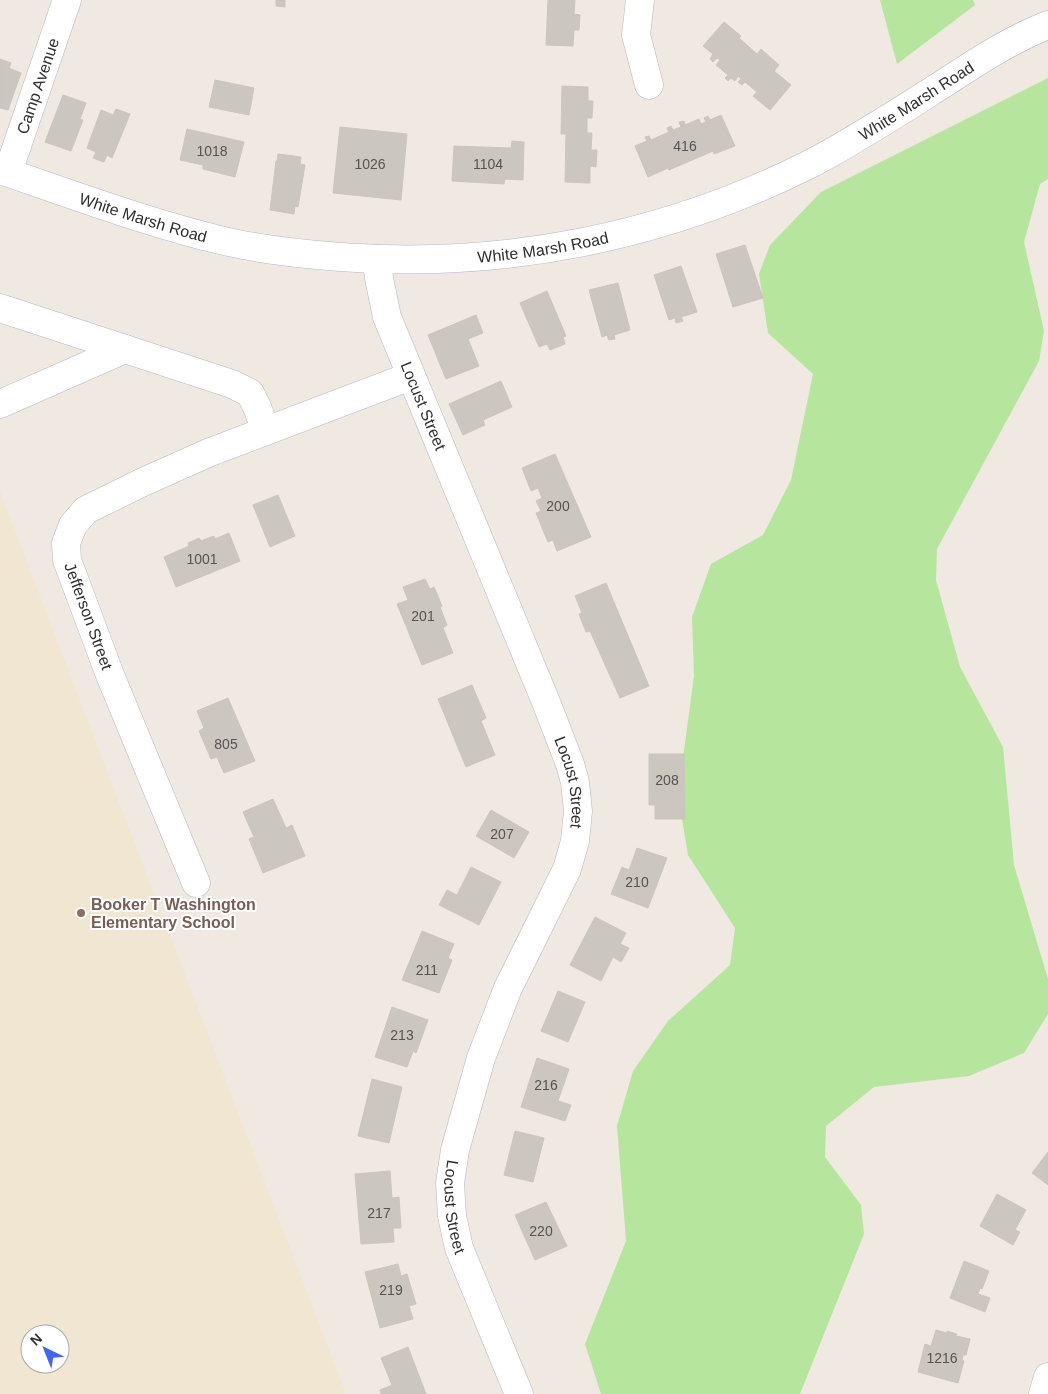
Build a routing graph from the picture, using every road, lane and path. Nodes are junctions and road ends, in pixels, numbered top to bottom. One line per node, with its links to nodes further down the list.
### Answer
1 (67, 0): 5 (street, Camp Avenue)
2 (640, 0): 4 (street)
3 (1048, 25): 6 (street, White Marsh Road)
4 (649, 85)
5 (4, 171): 6 (street, White Marsh Road)
6 (377, 260): 9 (street, Locust Street)
7 (0, 308): 8 (street)
8 (124, 349): 10 (street); 11 (street)
9 (410, 376): 11 (street, Jefferson Street); 14 (street, Locust Street)
10 (0, 404)
11 (266, 431): 12 (street, Jefferson Street)
12 (196, 883)
13 (1048, 1378): 15 (street)
14 (519, 1394)
15 (1043, 1394)

